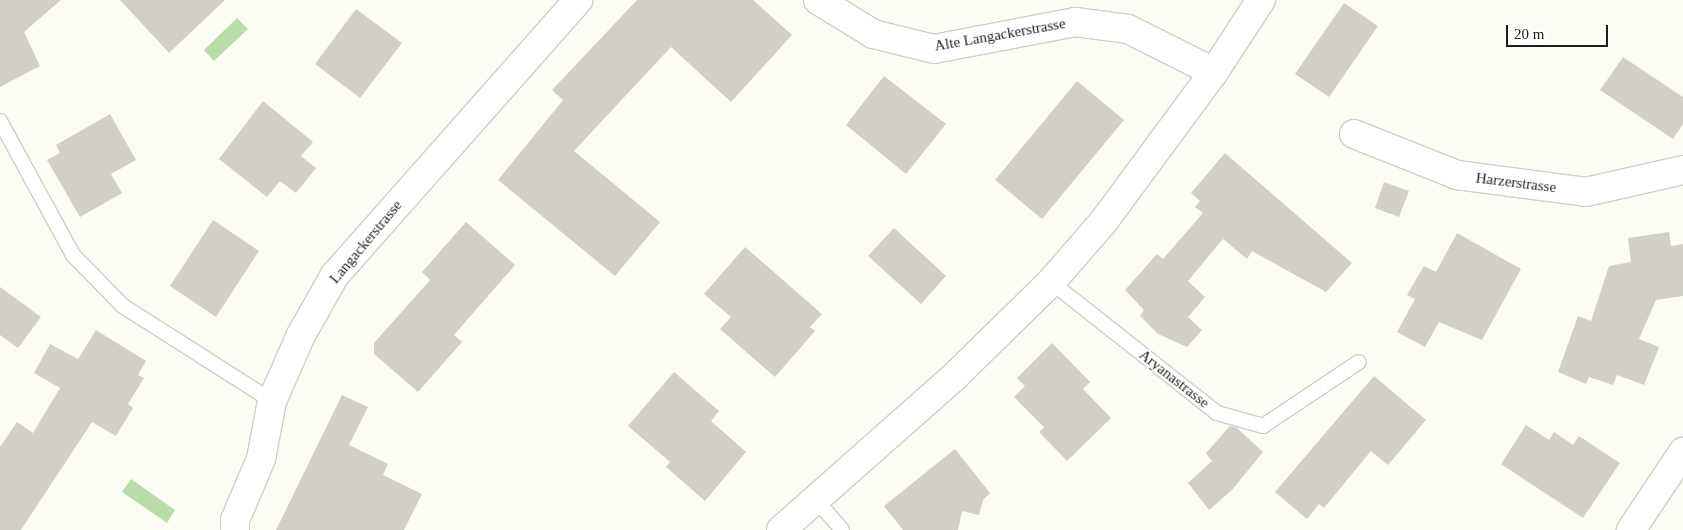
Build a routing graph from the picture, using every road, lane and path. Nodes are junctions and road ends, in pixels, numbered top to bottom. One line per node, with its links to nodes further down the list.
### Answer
1 (578, 0): 10 (street, Langackerstrasse)
2 (818, 0): 4 (street, Alte Langackerstrasse)
3 (1261, 0): 4 (street)
4 (1214, 72): 8 (street)
5 (0, 121): 10 (lane)
6 (1354, 134): 7 (street, Harzerstrasse)
7 (1683, 170)
8 (1051, 282): 9 (lane, Aryanastrasse); 12 (street)
9 (1359, 362)
10 (272, 401): 13 (street, Langackerstrasse)
11 (1683, 452): 16 (street)
12 (817, 501): 14 (street); 15 (lane)
13 (235, 530)
14 (781, 530)
15 (842, 530)
16 (1631, 530)

